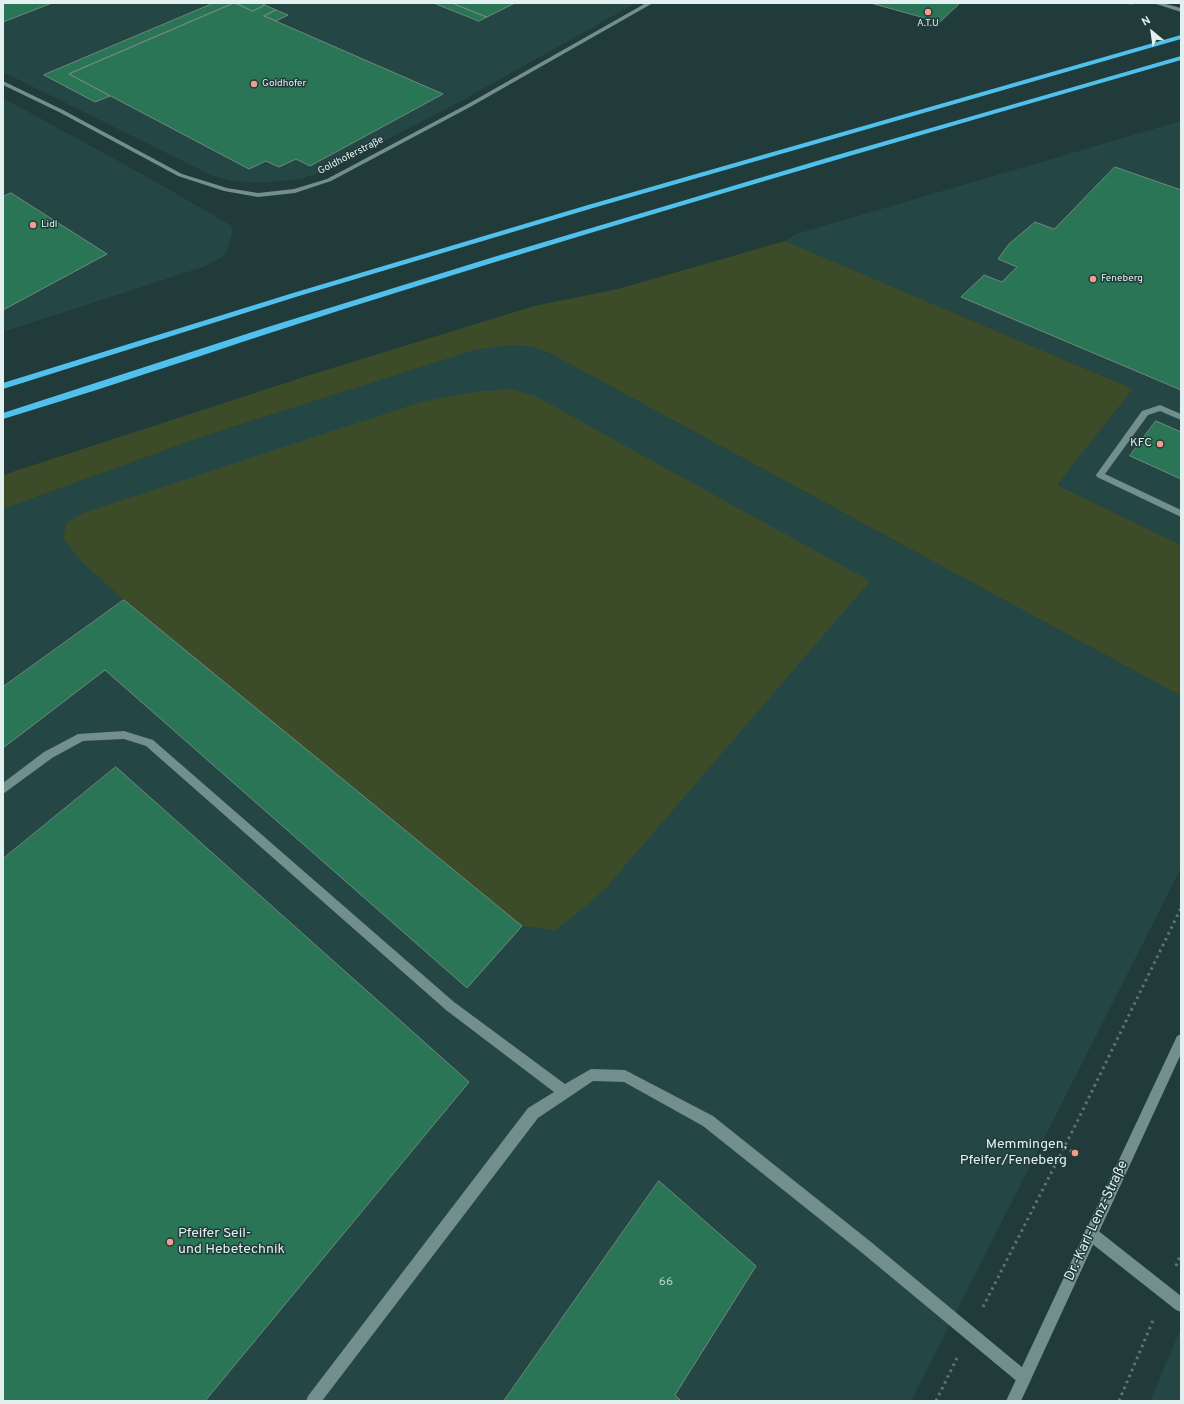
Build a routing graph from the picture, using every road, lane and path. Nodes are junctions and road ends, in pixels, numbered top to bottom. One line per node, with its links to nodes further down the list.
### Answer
1 (650, 3): 6 (street, Goldhoferstraße)
2 (1156, 3): 3 (street)
3 (1181, 10)
4 (1181, 37): 7 (highway)
5 (1181, 58): 8 (highway)
6 (3, 83)
7 (3, 386)
8 (3, 416)
9 (1181, 418): 10 (street)
10 (1181, 514)
11 (3, 789): 14 (street)
12 (1181, 908): 15 (path)
13 (1181, 1040): 17 (street, Dr.-Karl-Lenz-Straße)
14 (565, 1092): 21 (street); 23 (street)
15 (1064, 1147): 16 (path); 21 (path)
16 (1075, 1153)
17 (1091, 1234): 19 (street); 22 (street, Dr.-Karl-Lenz-Straße)
18 (1181, 1254): 19 (path)
19 (1165, 1292): 20 (street); 26 (path)
20 (1181, 1305)
21 (970, 1333): 22 (street); 24 (path)
22 (1024, 1378): 25 (street, Dr.-Karl-Lenz-Straße)
23 (313, 1401)
24 (936, 1401)
25 (1013, 1401)
26 (1119, 1401)

